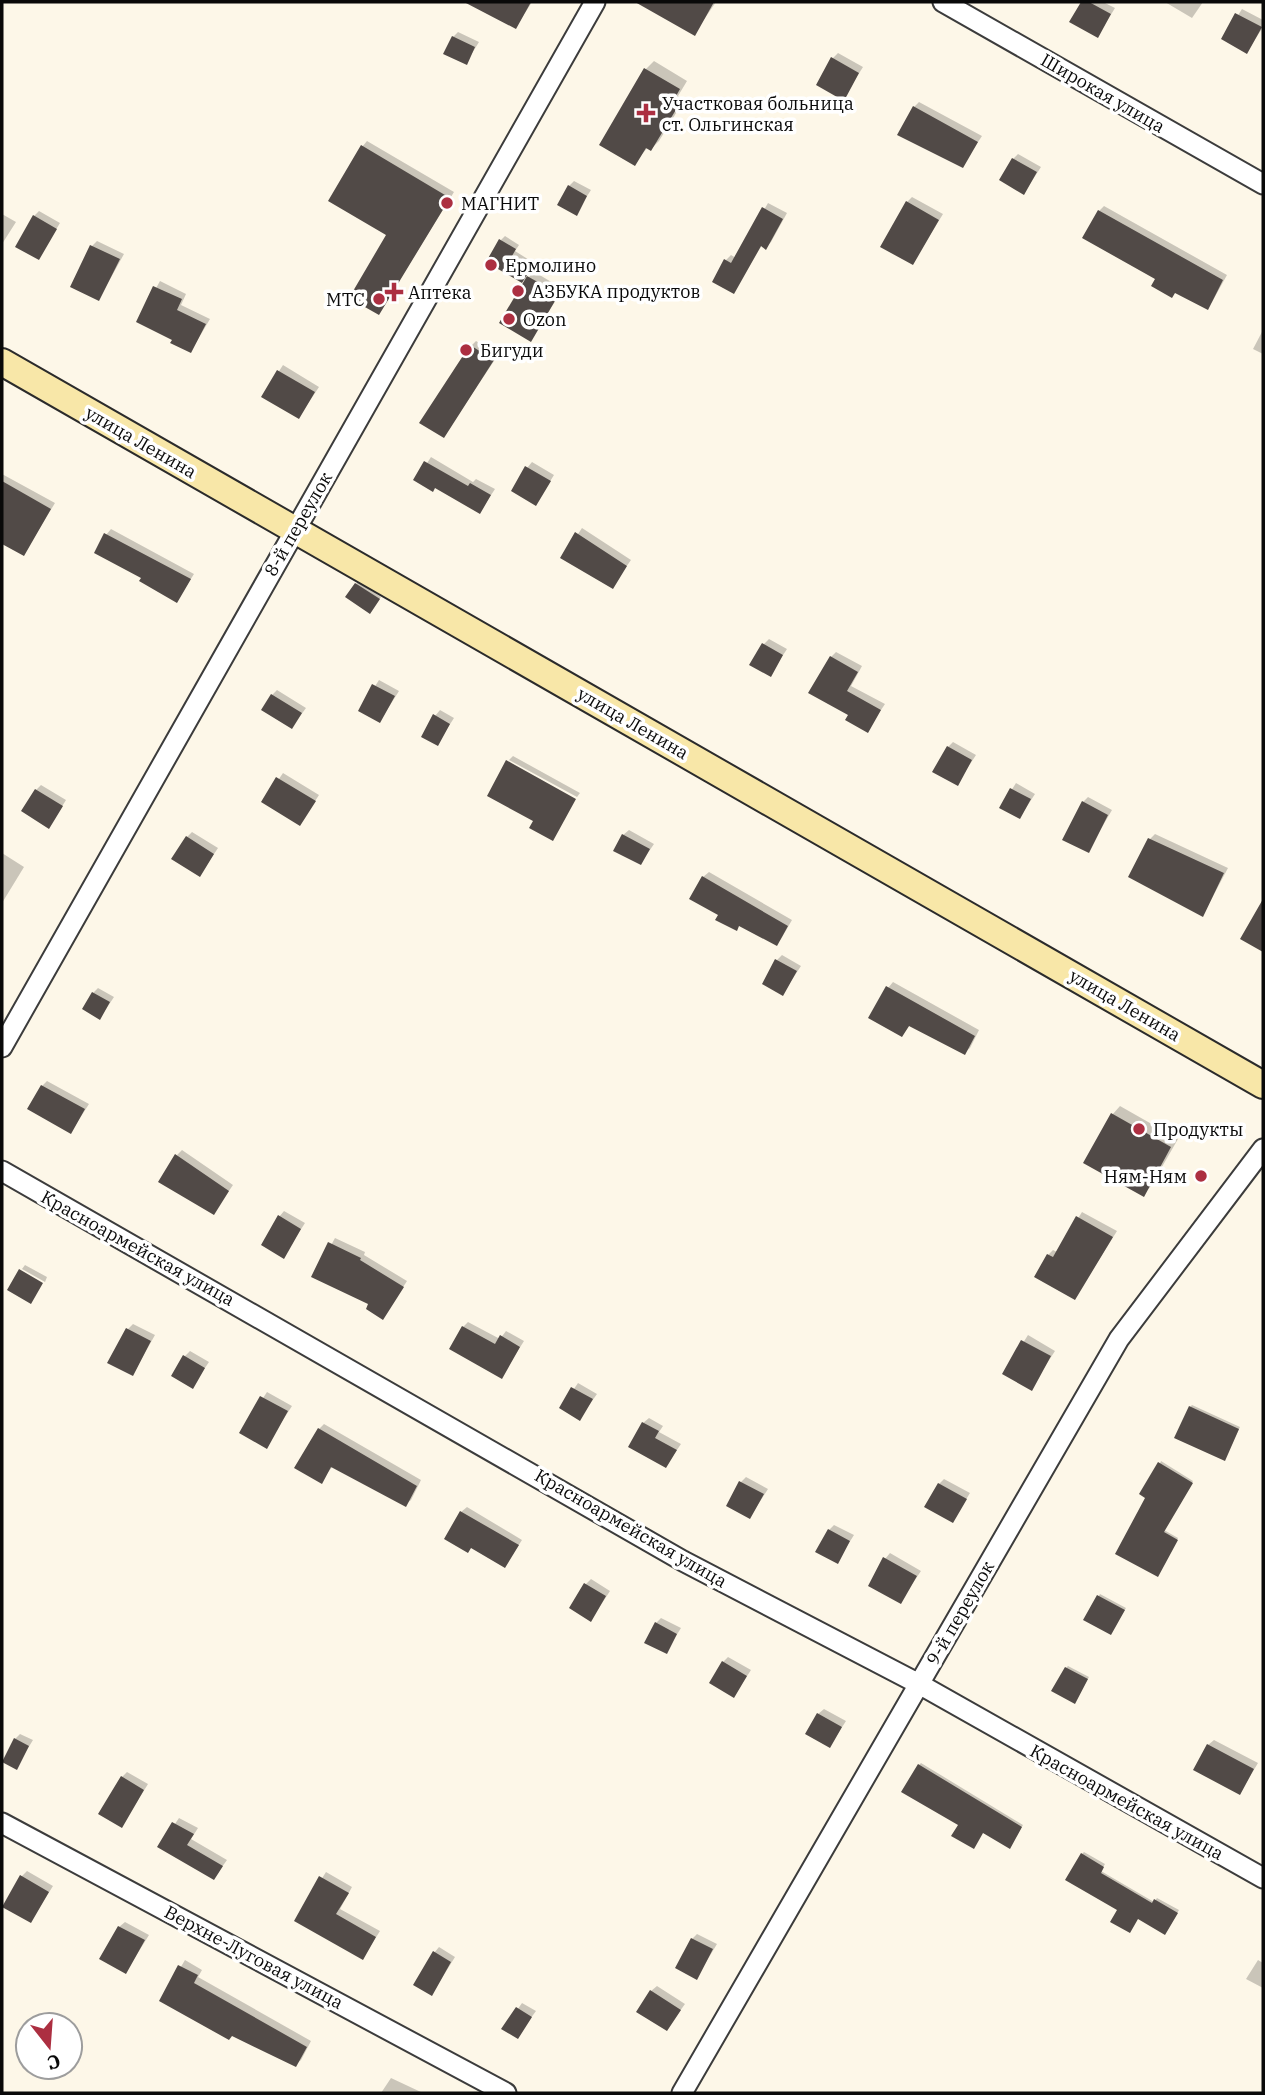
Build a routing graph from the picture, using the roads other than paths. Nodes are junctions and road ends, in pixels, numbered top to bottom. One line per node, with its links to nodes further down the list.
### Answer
1 (595, 2): 5 (street, 8-й переулок)
2 (943, 2): 3 (street, Широкая улица)
3 (1263, 184)
4 (2, 362): 5 (street, улица Ленина)
5 (295, 530): 6 (street, 8-й переулок); 7 (street, улица Ленина)
6 (2, 1047)
7 (1263, 1085)
8 (1263, 1149): 10 (street, 9-й переулок)
9 (2, 1171): 10 (street, Красноармейская улица)
10 (919, 1684): 12 (street, Красноармейская улица); 14 (street, 9-й переулок)
11 (2, 1823): 13 (street, Верхне-Луговая улица)
12 (1263, 1878)
13 (506, 2093)
14 (682, 2093)

